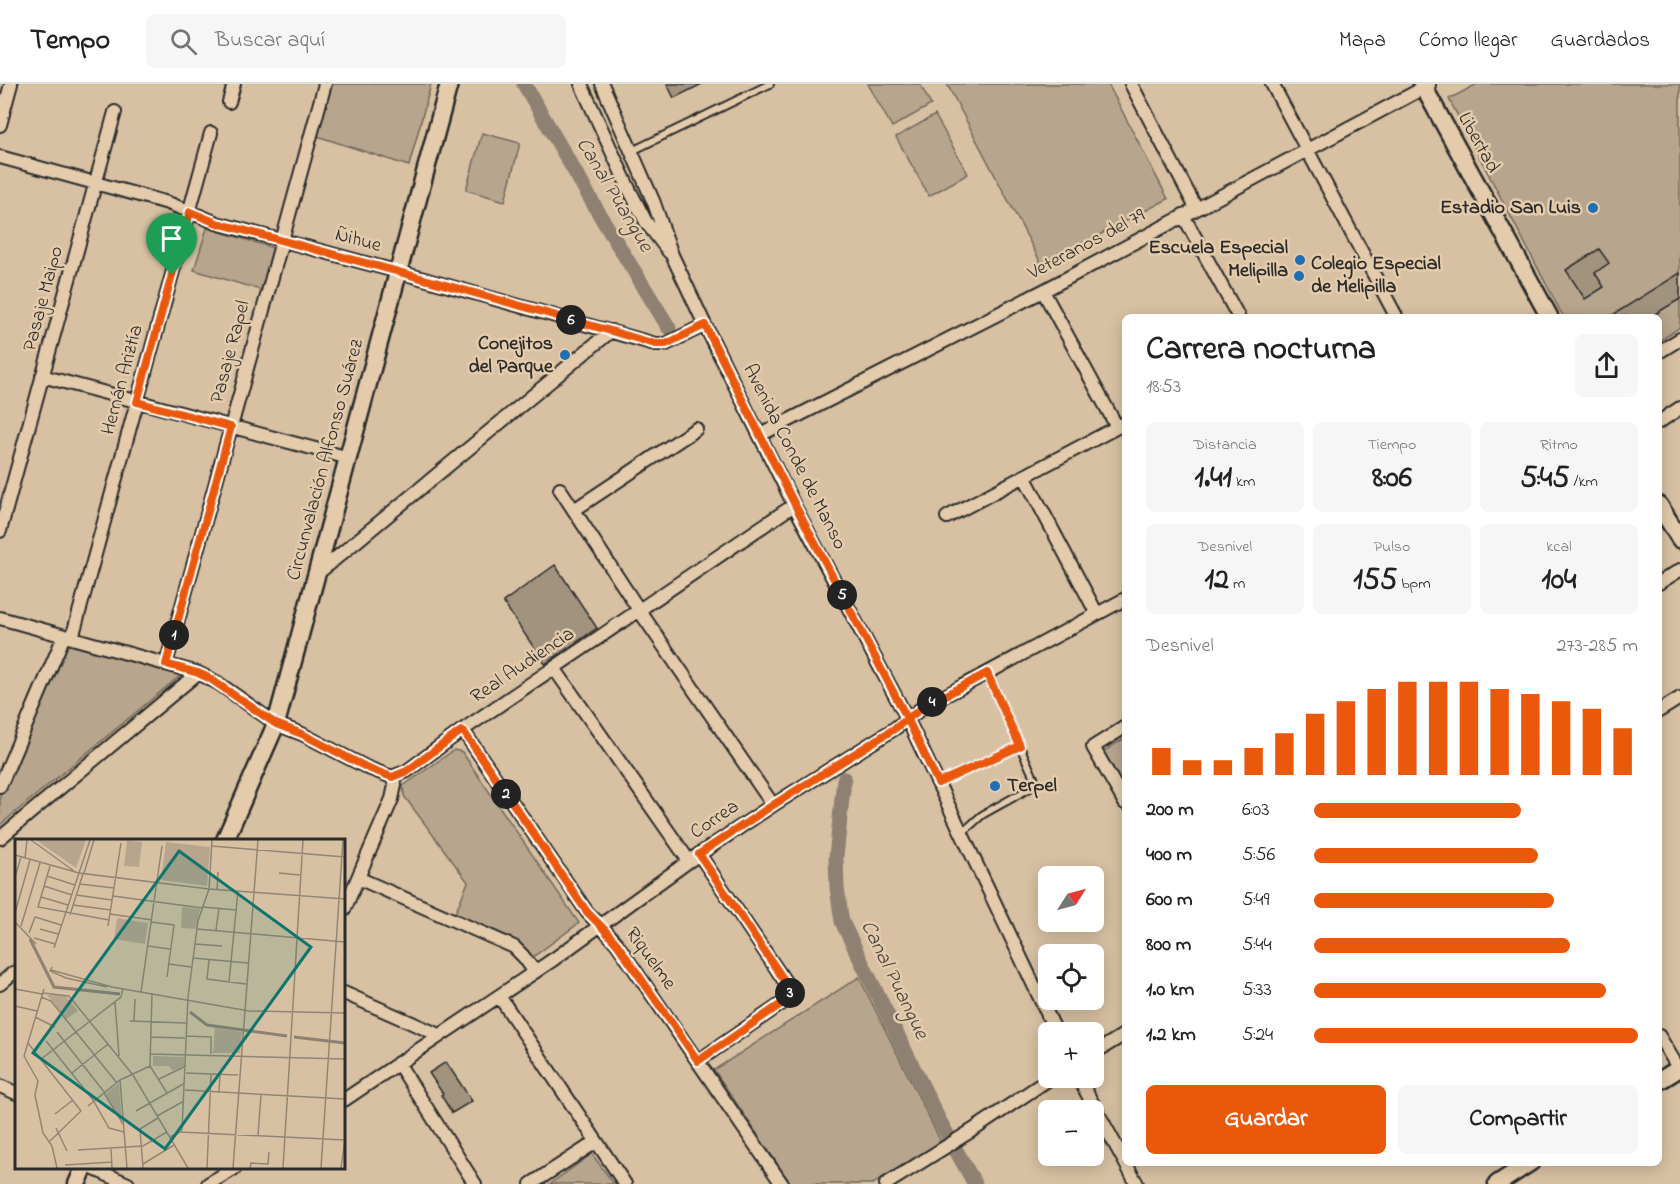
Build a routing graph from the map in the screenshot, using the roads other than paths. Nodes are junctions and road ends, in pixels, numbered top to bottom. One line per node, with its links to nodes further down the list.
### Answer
1 (11, 84): 13 (street)
2 (234, 84): 11 (street)
3 (325, 84): 22 (street, Pasaje Rapel)
4 (448, 84): 24 (street, Circunvalación Alfonso Suárez)
5 (581, 84): 23 (street, Avenida Conde de Manso)
6 (602, 84): 16 (street, Avenida Conde de Manso)
7 (770, 84): 16 (lane)
8 (1131, 84): 19 (street)
9 (1272, 84): 15 (street)
10 (1425, 85): 15 (street, Veteranos del 79); 28 (street, Libertad)
11 (230, 102)
12 (115, 112): 18 (street, Pasaje Maipo)
13 (0, 125)
14 (211, 133): 20 (street, Hernán Ariztía)
15 (1306, 150): 19 (street, Veteranos del 79); 27 (street)
16 (632, 152): 23 (street, Avenida Conde de Manso)
17 (0, 157): 18 (street, Ñihue)
18 (96, 183): 20 (street, Ñihue); 33 (street, Pasaje Maipo)
19 (1196, 208): 21 (street, Veteranos del 79)
20 (190, 212): 22 (street, Ñihue); 34 (street, Hernán Ariztía)
21 (1183, 215): 25 (street, Veteranos del 79); 26 (street)
22 (282, 240): 24 (street, Ñihue); 38 (street, Pasaje Rapel)
23 (672, 255): 29 (street, Avenida Conde de Manso)
24 (399, 272): 30 (street, Ñihue); 41 (street, Circunvalación Alfonso Suárez)
25 (1043, 291): 37 (street); 40 (street, Veteranos del 79)
26 (1237, 314)
27 (1395, 314)
28 (1548, 314)
29 (705, 325): 30 (street, Ñihue); 40 (street, Avenida Conde de Manso)
30 (611, 331): 51 (street)
31 (1680, 339): 32 (street)
32 (1662, 350)
33 (42, 376): 34 (street); 48 (street, Pasaje Maipo)
34 (137, 402): 38 (street); 57 (street, Hernán Ariztía)
35 (1680, 408): 36 (street)
36 (1662, 420)
37 (1121, 425): 42 (street)
38 (231, 427): 41 (street); 58 (street, Pasaje Rapel)
39 (696, 429): 45 (street)
40 (760, 435): 44 (street, Avenida Conde de Manso)
41 (349, 458): 51 (street, Circunvalación Alfonso Suárez)
42 (1024, 476): 47 (street); 55 (street)
43 (560, 489): 45 (street)
44 (795, 505): 54 (street, Real Audiencia); 64 (street, Avenida Conde de Manso)
45 (574, 510): 54 (street)
46 (1662, 510): 49 (street)
47 (947, 517)
48 (0, 531)
49 (1680, 539)
50 (1680, 570): 52 (street)
51 (318, 573): 65 (street, Circunvalación Alfonso Suárez)
52 (1662, 581)
53 (1122, 600): 55 (street, Correa)
54 (639, 610): 59 (street, Real Audiencia); 73 (street)
55 (1096, 614): 61 (street, Correa)
56 (0, 618): 57 (street)
57 (68, 637): 58 (street); 71 (street, Hernán Ariztía)
58 (166, 664): 60 (street)
59 (554, 668): 67 (street, Real Audiencia); 77 (street)
60 (198, 673): 65 (street); 75 (street)
61 (987, 673): 64 (street, Correa); 68 (lane)
62 (1680, 698): 63 (street)
63 (1662, 709)
64 (908, 720): 70 (street, Avenida Conde de Manso); 73 (street, Correa)
65 (276, 724): 69 (street); 76 (street, Circunvalación Alfonso Suárez)
66 (1122, 729): 72 (street)
67 (461, 731): 69 (street, Real Audiencia); 80 (street, Riquelme)
68 (1020, 746): 70 (lane); 74 (lane)
69 (392, 777): 78 (street)
70 (938, 783): 74 (street, Avenida Conde de Manso)
71 (0, 786)
72 (1122, 798)
73 (773, 805): 77 (street, Correa)
74 (961, 834): 86 (street, Avenida Conde de Manso)
75 (0, 838)
76 (225, 839)
77 (694, 857): 80 (street, Correa); 91 (street)
78 (358, 878): 79 (street); 82 (street)
79 (345, 908)
80 (601, 926): 82 (street, Correa); 91 (street, Riquelme)
81 (15, 972): 83 (street)
82 (535, 972): 85 (street, Correa)
83 (0, 984)
84 (345, 993): 87 (street)
85 (499, 996): 87 (street, Correa); 100 (street)
86 (1051, 1022)
87 (439, 1035): 92 (street, Correa)
88 (1122, 1036): 90 (street)
89 (1662, 1041): 93 (street)
90 (1104, 1047)
91 (698, 1061): 111 (street, Riquelme)
92 (398, 1063): 99 (street, Correa); 108 (street)
93 (1680, 1069): 94 (street)
94 (1662, 1080)
95 (0, 1086): 98 (street)
96 (1038, 1086): 112 (street)
97 (1084, 1088): 101 (street)
98 (15, 1093)
99 (345, 1099)
100 (596, 1142): 109 (street); 110 (street)
101 (1122, 1157)
102 (1127, 1166): 113 (street)
103 (1525, 1166): 114 (street)
104 (96, 1169): 106 (street)
105 (232, 1169): 107 (street)
106 (128, 1184)
107 (208, 1184)
108 (474, 1184)
109 (531, 1184)
110 (625, 1184)
111 (782, 1184)
112 (886, 1184)
113 (1137, 1184)
114 (1497, 1184)

